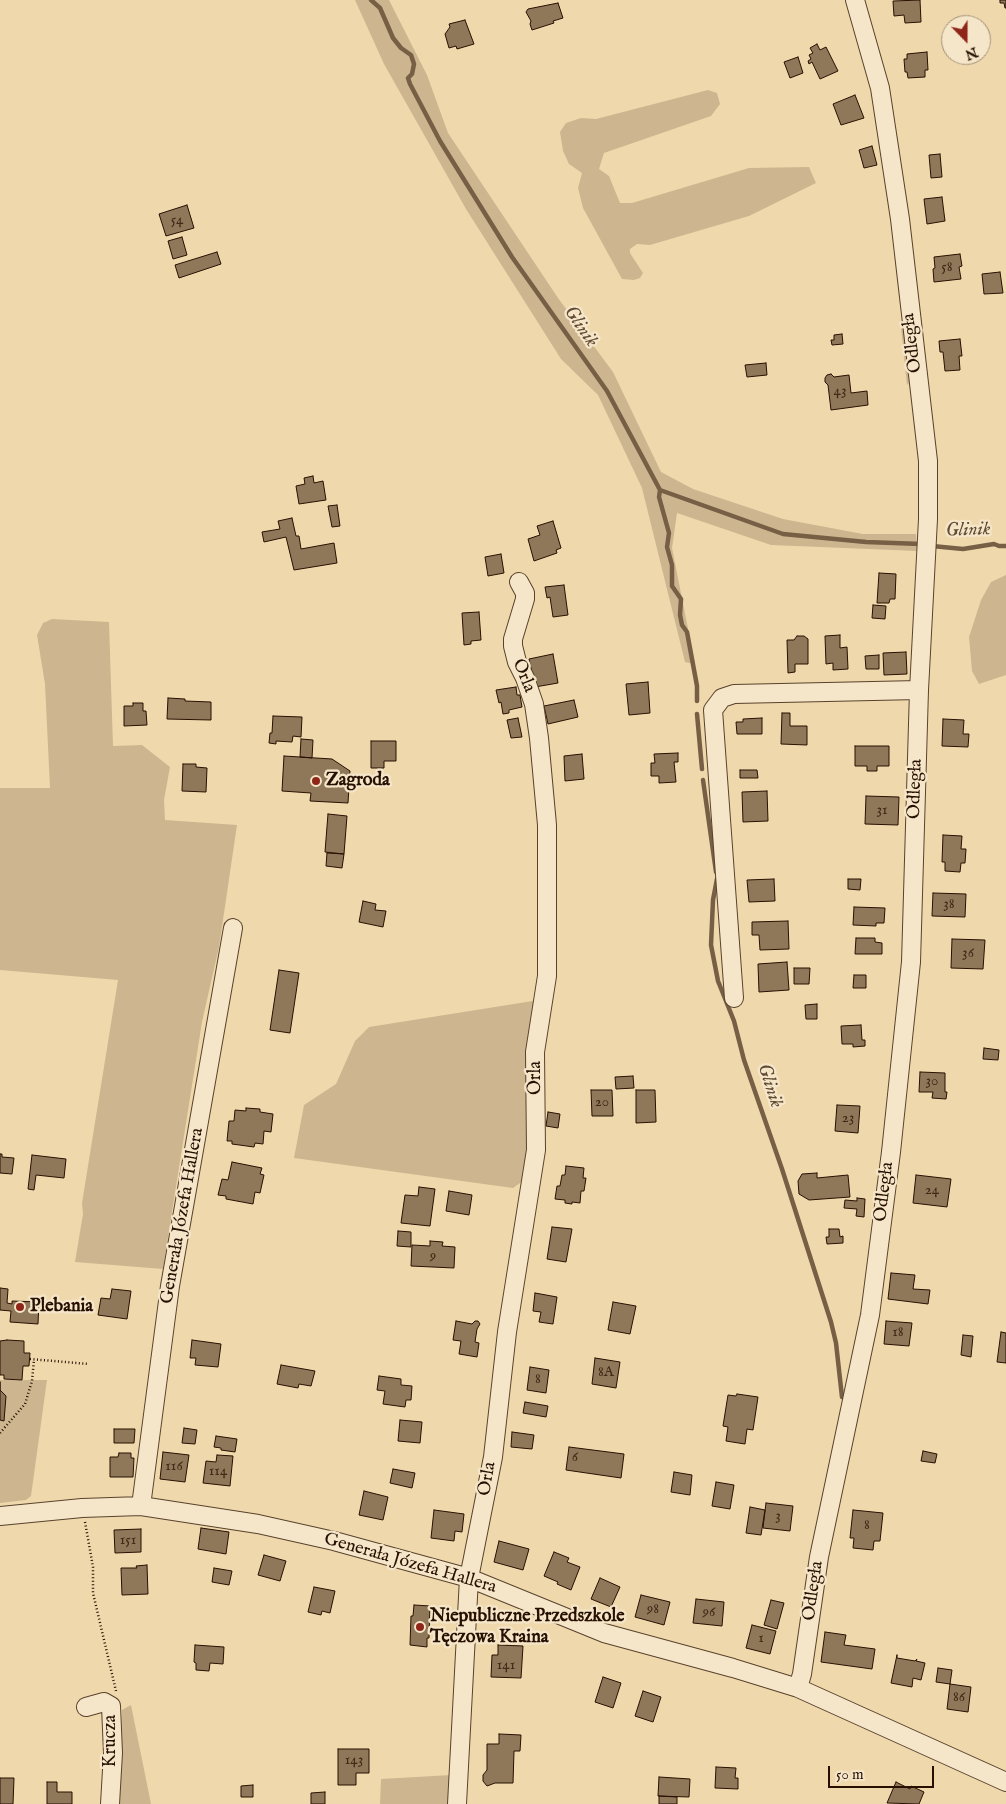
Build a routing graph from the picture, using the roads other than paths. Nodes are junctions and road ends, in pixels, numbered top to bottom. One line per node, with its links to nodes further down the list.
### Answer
1 (855, 0): 3 (street, Odległa)
2 (519, 582): 8 (street, Orla)
3 (919, 690): 5 (street); 9 (street, Odległa)
4 (233, 928): 6 (street, Generała Józefa Hallera)
5 (734, 998)
6 (141, 1506): 7 (street, Generała Józefa Hallera); 8 (street, Generała Józefa Hallera)
7 (0, 1516)
8 (469, 1578): 9 (street, Generała Józefa Hallera); 13 (street, Orla)
9 (798, 1688): 11 (street, Generała Józefa Hallera)
10 (86, 1707): 12 (street, Krucza)
11 (1006, 1782)
12 (110, 1804)
13 (457, 1804)

